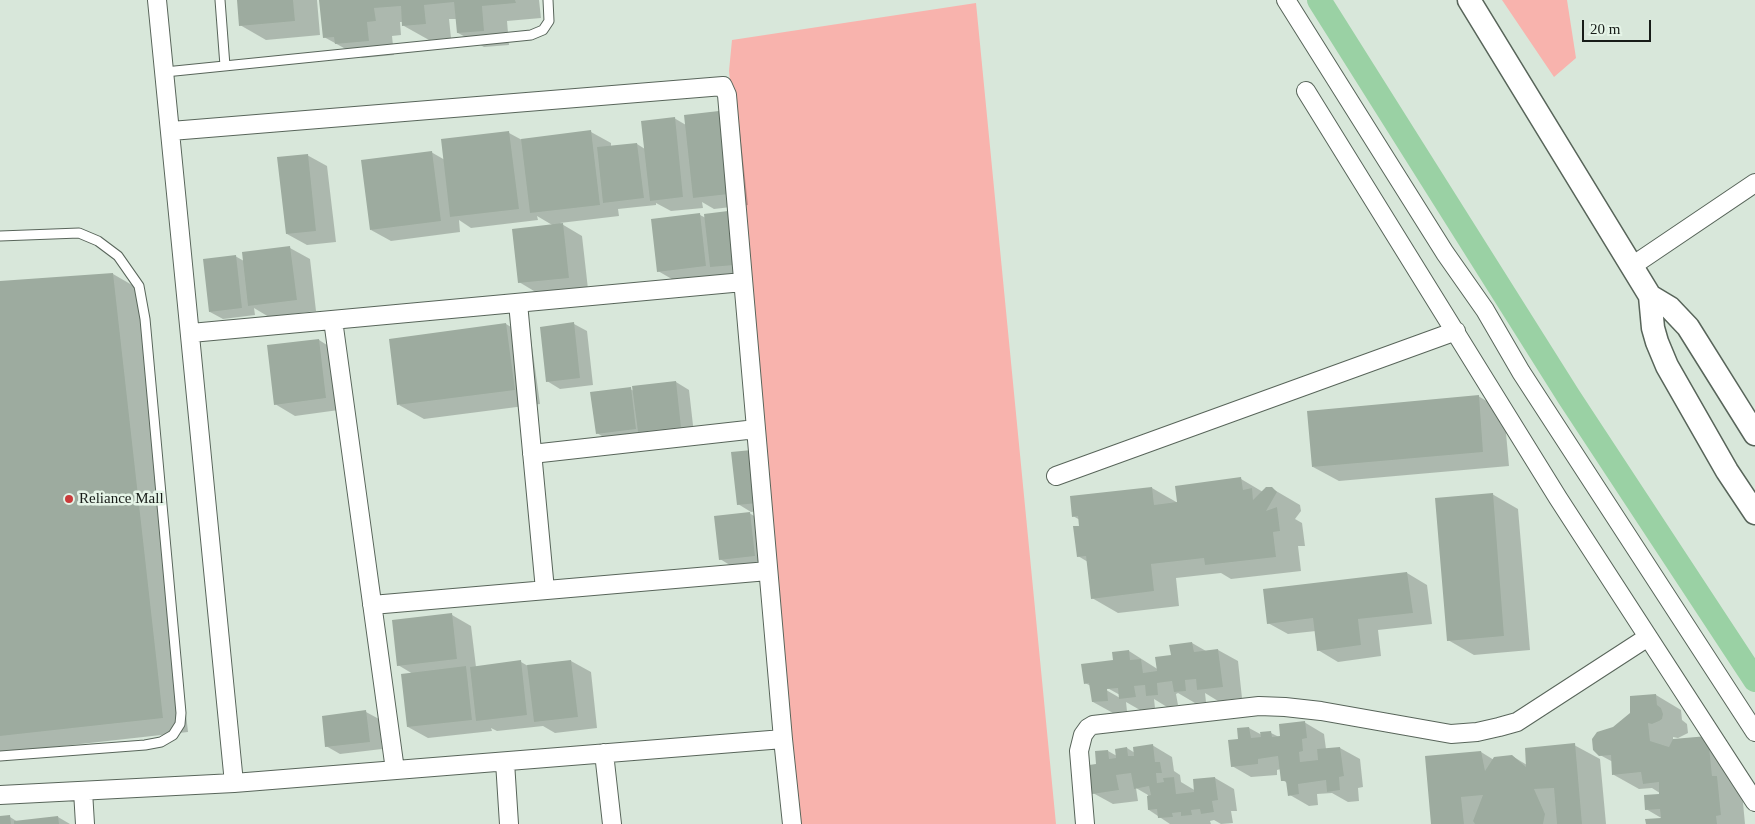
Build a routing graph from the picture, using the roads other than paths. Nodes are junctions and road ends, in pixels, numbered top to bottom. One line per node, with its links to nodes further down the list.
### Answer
1 (157, 0): 7 (street)
2 (220, 0): 6 (lane)
3 (548, 0): 6 (lane)
4 (1286, 0): 28 (street)
5 (1469, 0): 12 (street)
6 (225, 66): 7 (lane)
7 (165, 72): 9 (street)
8 (1306, 91): 17 (street)
9 (171, 131): 13 (street); 18 (street)
10 (1755, 183): 12 (street)
11 (0, 236): 31 (lane)
12 (1632, 266): 14 (street)
13 (743, 282): 15 (street); 19 (street)
14 (1650, 296): 20 (street); 23 (street)
15 (518, 303): 16 (street); 21 (street)
16 (333, 320): 18 (street); 26 (street)
17 (1456, 331): 22 (street); 27 (street)
18 (191, 333): 34 (street)
19 (756, 429): 21 (street); 24 (street)
20 (1755, 434)
21 (532, 454): 25 (street)
22 (1056, 476)
23 (1755, 513)
24 (768, 571): 25 (street); 29 (street)
25 (545, 590): 26 (street)
26 (372, 605): 33 (street)
27 (1648, 636): 37 (street); 42 (street)
28 (1755, 732)
29 (783, 739): 30 (street); 41 (street)
30 (604, 754): 32 (street); 40 (street)
31 (0, 756)
32 (505, 762): 33 (street); 39 (street)
33 (395, 770): 34 (street)
34 (234, 783): 35 (street)
35 (83, 791): 36 (street); 38 (street)
36 (0, 795)
37 (1755, 802)
38 (85, 824)
39 (509, 824)
40 (612, 824)
41 (792, 824)
42 (1085, 824)

